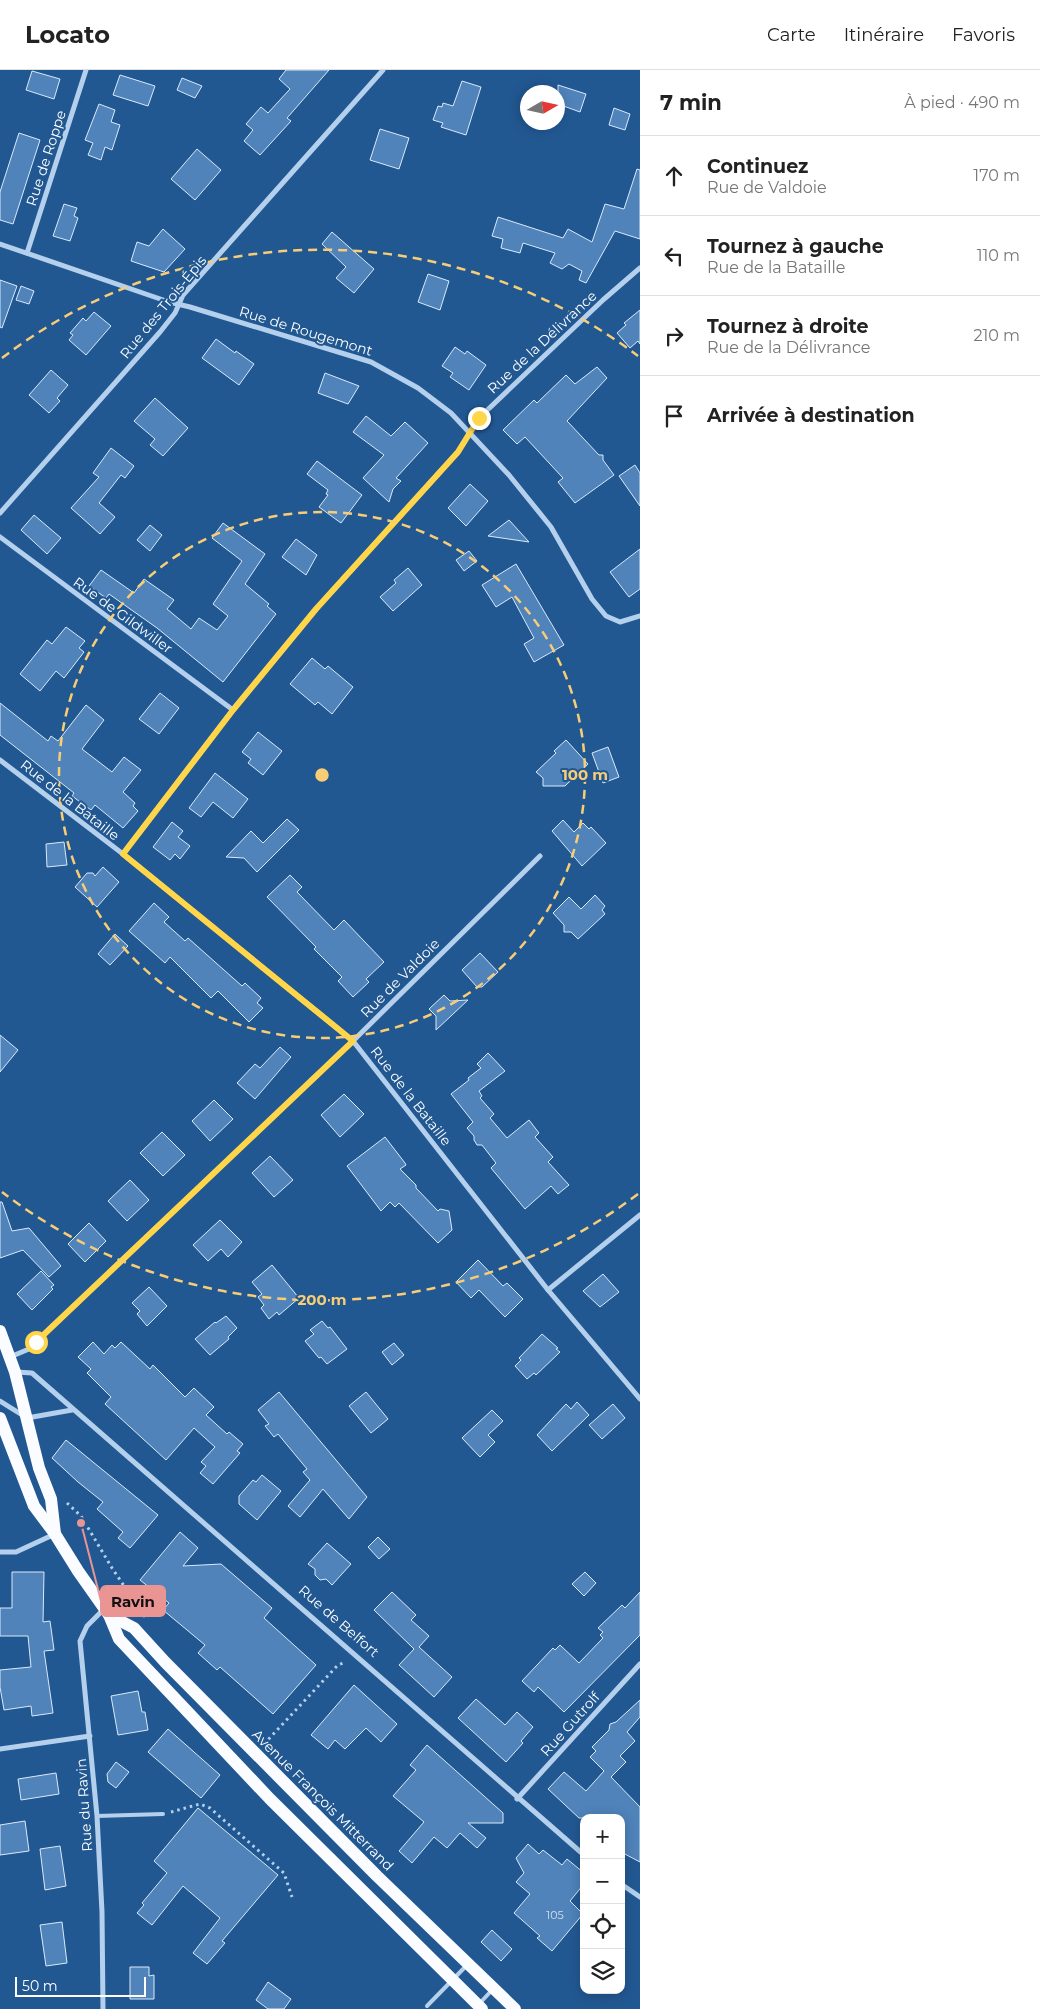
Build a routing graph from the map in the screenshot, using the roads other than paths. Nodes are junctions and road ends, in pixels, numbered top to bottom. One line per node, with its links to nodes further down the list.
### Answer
1 (86, 70): 4 (street, Rue de Roppe)
2 (383, 70): 6 (street, Rue des Trois-Épis)
3 (0, 244): 4 (street, Rue de Rougemont)
4 (27, 254): 6 (street, Rue de Rougemont)
5 (640, 268): 7 (street, Rue de la Délivrance)
6 (179, 304): 7 (street, Rue de Rougemont); 8 (street, Rue des Trois-Épis)
7 (470, 432): 10 (street, Rue de Rougemont); 11 (street, Rue de la Délivrance)
8 (0, 514)
9 (0, 537): 11 (street, Rue de Gildwiller)
10 (640, 616)
11 (233, 710): 13 (street, Rue de la Délivrance)
12 (0, 760): 13 (street, Rue de la Bataille)
13 (123, 854): 15 (street, Rue de la Bataille)
14 (540, 856): 15 (street, Rue de Valdoie)
15 (353, 1041): 17 (street, Rue de la Bataille); 19 (street, Rue de Valdoie)
16 (640, 1215): 17 (street)
17 (548, 1290): 21 (street, Rue de la Bataille)
18 (0, 1332): 19 (main road)
19 (10, 1357): 20 (main road)
20 (15, 1372): 23 (street, Rue de Belfort); 25 (main road)
21 (640, 1399)
22 (0, 1401): 25 (street)
23 (72, 1410): 25 (street); 32 (street, Rue de Belfort)
24 (0, 1418): 26 (main road, Avenue François Mitterrand)
25 (26, 1418): 26 (main road, Avenue François Mitterrand)
26 (55, 1534): 27 (street); 28 (main road, Avenue François Mitterrand)
27 (0, 1552)
28 (106, 1612): 30 (street, Rue du Ravin); 38 (main road, Avenue François Mitterrand); 39 (main road, Avenue François Mitterrand)
29 (640, 1664): 32 (street, Rue Gutrolf)
30 (90, 1736): 31 (street); 34 (street, Rue du Ravin)
31 (0, 1749)
32 (518, 1799): 35 (street, Rue de Belfort)
33 (163, 1814): 34 (lane)
34 (98, 1816): 43 (street, Rue du Ravin)
35 (580, 1853)
36 (625, 1887): 37 (street)
37 (640, 1897)
38 (468, 1964): 39 (lane); 40 (main road, Avenue François Mitterrand)
39 (452, 1979): 41 (lane); 42 (main road, Avenue François Mitterrand)
40 (494, 1989): 42 (lane); 44 (main road, Avenue François Mitterrand)
41 (427, 2006)
42 (478, 2008)
43 (103, 2009)
44 (515, 2009)

